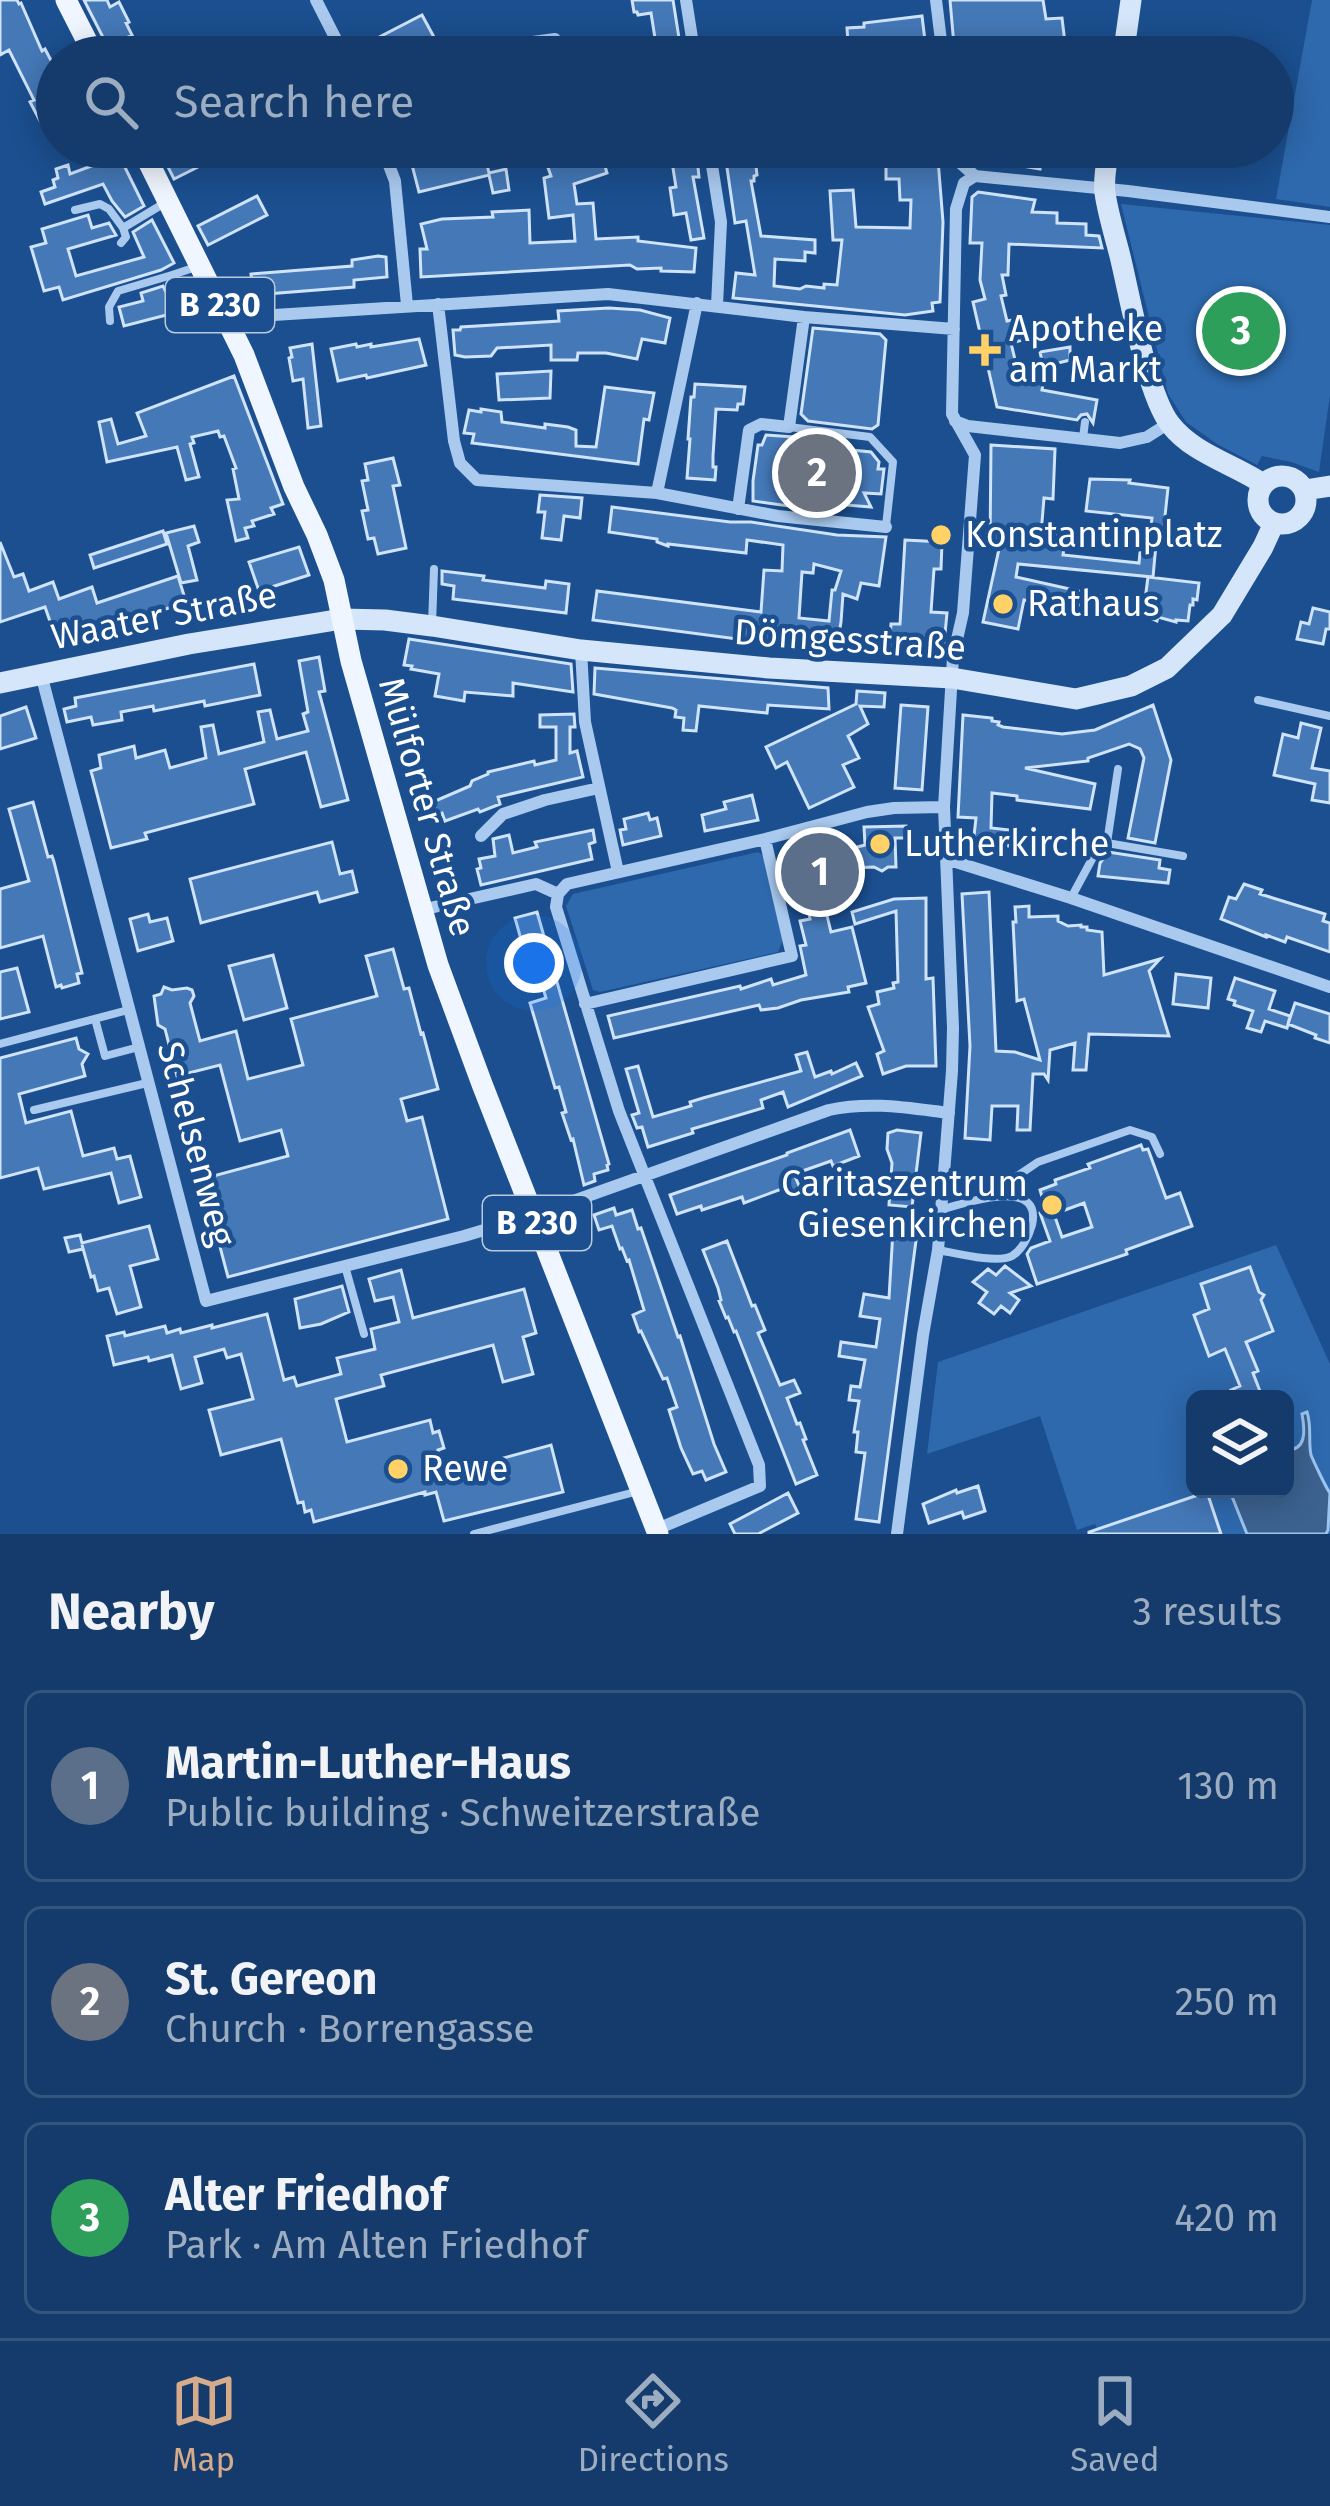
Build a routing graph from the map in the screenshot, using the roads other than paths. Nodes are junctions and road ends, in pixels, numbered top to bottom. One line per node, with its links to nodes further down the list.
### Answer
1 (67, 0): 6 (main road)
2 (316, 0): 7 (street)
3 (686, 0): 8 (street)
4 (935, 0): 9 (street)
5 (1131, 0): 10 (main road)
6 (85, 36)
7 (334, 36)
8 (692, 36)
9 (940, 36)
10 (1126, 36)
11 (152, 168): 18 (main road, Mülforter Straße / B 230)
12 (390, 168): 28 (street)
13 (712, 168): 29 (street)
14 (966, 168): 16 (street)
15 (1107, 168): 17 (main road)
16 (975, 176): 17 (street); 34 (street)
17 (1104, 190): 20 (street); 37 (main road)
18 (168, 201): 21 (lane); 23 (main road, Mülforter Straße / B 230)
19 (75, 210): 21 (lane)
20 (1330, 217)
21 (123, 228): 22 (lane)
22 (121, 243)
23 (200, 266): 24 (lane); 31 (main road, Mülforter Straße / B 230)
24 (172, 275): 25 (lane); 33 (lane)
25 (177, 289)
26 (697, 303): 27 (street); 29 (street); 43 (street)
27 (438, 304): 28 (street); 43 (street)
28 (406, 305): 31 (street)
29 (717, 305): 32 (street)
30 (186, 310): 31 (lane)
31 (225, 314): 48 (main road, Mülforter Straße / B 230)
32 (803, 316): 34 (street); 38 (street)
33 (110, 321)
34 (954, 328): 35 (street)
35 (955, 421): 39 (street); 51 (street)
36 (1085, 422): 39 (lane)
37 (1168, 422): 39 (street); 40 (main road)
38 (789, 427): 44 (street); 46 (lane)
39 (1086, 438)
40 (1263, 484): 42 (main road); 45 (main road)
41 (1330, 486): 42 (main road)
42 (1305, 490): 45 (main road)
43 (657, 493): 44 (street)
44 (738, 509): 46 (street)
45 (1274, 523): 51 (main road, Dömgesstraße)
46 (886, 527)
47 (434, 569): 49 (lane)
48 (342, 619): 49 (main road, Dömgesstraße); 52 (main road, Waater Straße); 67 (main road, Mülforter Straße / B 230)
49 (432, 626): 50 (main road, Dömgesstraße)
50 (581, 650): 51 (main road, Dömgesstraße); 57 (street)
51 (953, 667): 58 (street)
52 (41, 674): 53 (main road, Waater Straße); 70 (street, Schelsenweg)
53 (0, 683)
54 (1258, 700): 55 (lane)
55 (1330, 716)
56 (1118, 769): 61 (lane)
57 (599, 788): 59 (street); 64 (street)
58 (944, 807): 60 (street); 63 (street)
59 (482, 836)
60 (765, 839): 64 (street); 69 (street)
61 (1106, 843): 62 (lane); 66 (lane)
62 (1183, 856)
63 (946, 860): 66 (street); 76 (street)
64 (618, 872): 65 (street)
65 (558, 894): 67 (street); 69 (street)
66 (1071, 898): 68 (street)
67 (421, 910): 81 (main road, Mülforter Straße / B 230)
68 (1330, 987)
69 (584, 1004): 78 (street)
70 (130, 1010): 71 (lane); 73 (street, Schelsenweg)
71 (95, 1019): 72 (lane); 73 (lane)
72 (0, 1044)
73 (140, 1047): 74 (street, Schelsenweg)
74 (149, 1083): 75 (lane); 83 (street, Schelsenweg)
75 (34, 1110)
76 (950, 1113): 78 (street, Schelsenweg); 80 (street)
77 (1160, 1154): 79 (lane)
78 (643, 1175): 81 (street, Schelsenweg); 86 (street)
79 (987, 1197): 80 (lane); 82 (lane)
80 (941, 1209): 82 (street)
81 (534, 1215): 83 (street, Schelsenweg); 85 (main road, Mülforter Straße / B 230)
82 (938, 1250): 88 (street)
83 (345, 1266): 84 (lane)
84 (364, 1334)
85 (642, 1490): 86 (main road, Mülforter Straße / B 230); 87 (lane)
86 (651, 1532)
87 (474, 1534)
88 (897, 1534)

